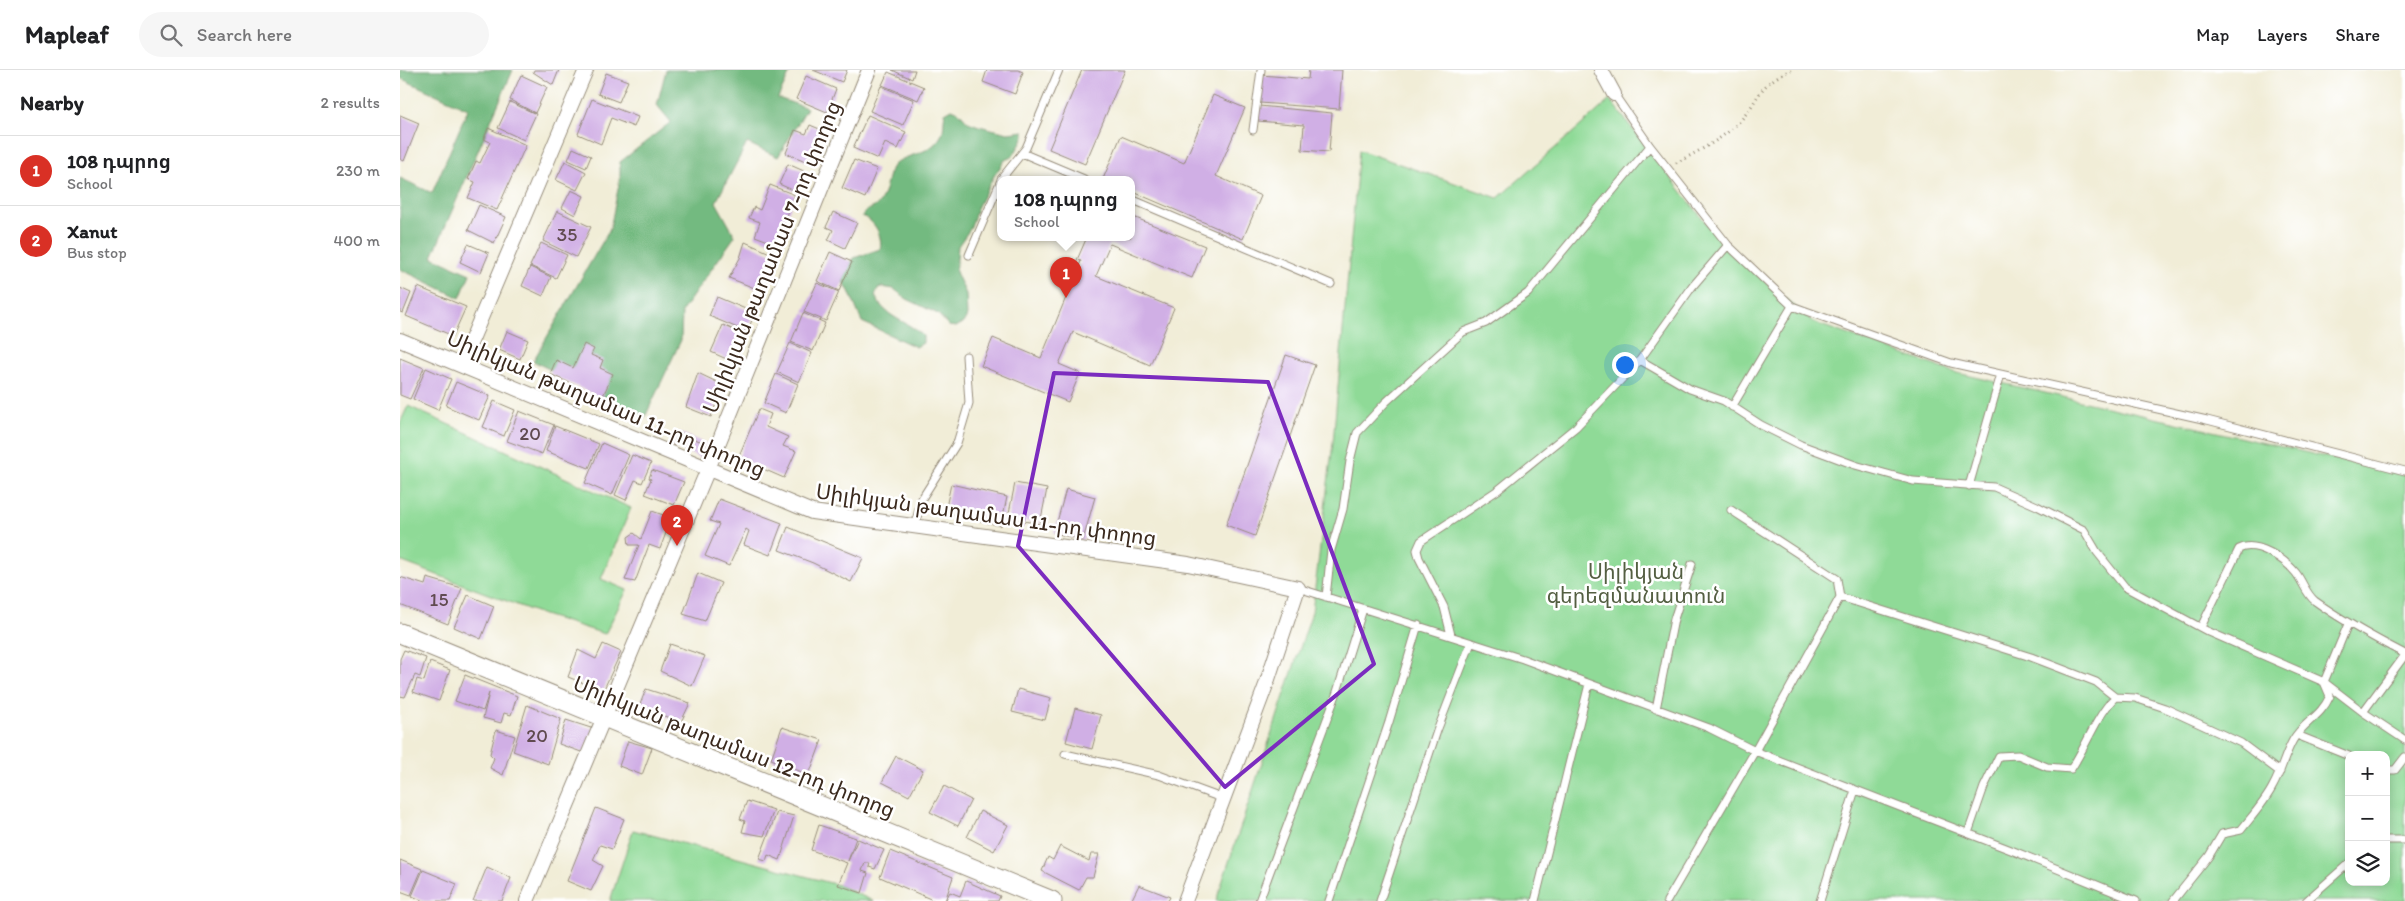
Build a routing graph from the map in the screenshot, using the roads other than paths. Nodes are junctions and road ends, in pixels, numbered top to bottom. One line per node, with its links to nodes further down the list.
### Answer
1 (586, 70): 21 (street)
2 (869, 70): 24 (street, Սիլիկյան թաղամաս 7-րդ փողոց)
3 (1059, 70): 9 (lane)
4 (1261, 70): 7 (lane)
5 (1601, 70): 6 (street)
6 (1614, 94): 8 (lane)
7 (1253, 130)
8 (1650, 146): 14 (lane); 31 (lane)
9 (1022, 153): 10 (lane); 11 (lane)
10 (1003, 176)
11 (1077, 176)
12 (997, 188): 15 (lane)
13 (1135, 201): 16 (lane)
14 (1728, 245): 17 (lane); 20 (lane)
15 (969, 255)
16 (1331, 284)
17 (1792, 306): 22 (lane); 23 (lane)
18 (400, 340): 21 (street, Սիլիկյան թաղամաս 11-րդ փողոց)
19 (966, 356): 28 (lane)
20 (1640, 360): 23 (lane); 38 (lane)
21 (461, 366): 24 (street, Սիլիկյան թաղամաս 11-րդ փողոց)
22 (2001, 374): 25 (lane); 26 (lane)
23 (1732, 407): 26 (lane)
24 (708, 469): 28 (street, Սիլիկյան թաղամաս 11-րդ փողոց); 46 (street, Սիլիկյան թաղամաս 7-րդ փողոց)
25 (2405, 471)
26 (1969, 486): 36 (lane)
27 (1731, 510): 32 (lane)
28 (915, 526): 30 (street, Սիլիկյան թաղամաս 11-րդ փողոց)
29 (1692, 564): 44 (lane)
30 (1298, 588): 31 (lane); 56 (street)
31 (1326, 597): 33 (lane)
32 (1840, 597): 43 (lane); 49 (lane)
33 (1363, 609): 35 (lane); 65 (lane)
34 (2348, 624): 36 (lane); 40 (lane); 41 (lane)
35 (1418, 625): 38 (lane); 66 (lane)
36 (2201, 628): 41 (lane)
37 (400, 633): 46 (main road, Սիլիկյան թաղամաս 12-րդ փողոց)
38 (1452, 635): 39 (lane)
39 (1471, 643): 42 (lane); 67 (lane)
40 (2405, 654): 45 (lane)
41 (2324, 682): 45 (lane); 47 (lane)
42 (1588, 684): 44 (lane); 68 (lane)
43 (2115, 697): 54 (lane); 57 (lane)
44 (1656, 709): 49 (lane)
45 (2363, 712): 48 (lane)
46 (604, 719): 62 (street, Սիլիկյան թաղամաս 7-րդ փողոց); 63 (main road, Սիլիկյան թաղամաս 12-րդ փողոց)
47 (2297, 735): 51 (lane); 54 (lane)
48 (2404, 739)
49 (1755, 751): 55 (lane); 69 (lane)
50 (1065, 754): 56 (lane)
51 (2345, 754)
52 (2405, 757): 53 (lane)
53 (2390, 770)
54 (2280, 772): 71 (lane)
55 (1855, 790): 57 (lane); 70 (lane)
56 (1224, 799): 64 (street)
57 (1968, 833): 61 (lane)
58 (2390, 840): 59 (lane)
59 (2405, 840)
60 (2345, 867): 72 (lane)
61 (2131, 900)
62 (526, 901)
63 (1052, 901)
64 (1185, 901)
65 (1259, 901)
66 (1330, 901)
67 (1380, 901)
68 (1535, 901)
69 (1668, 901)
70 (1820, 901)
71 (2172, 901)
72 (2306, 901)

